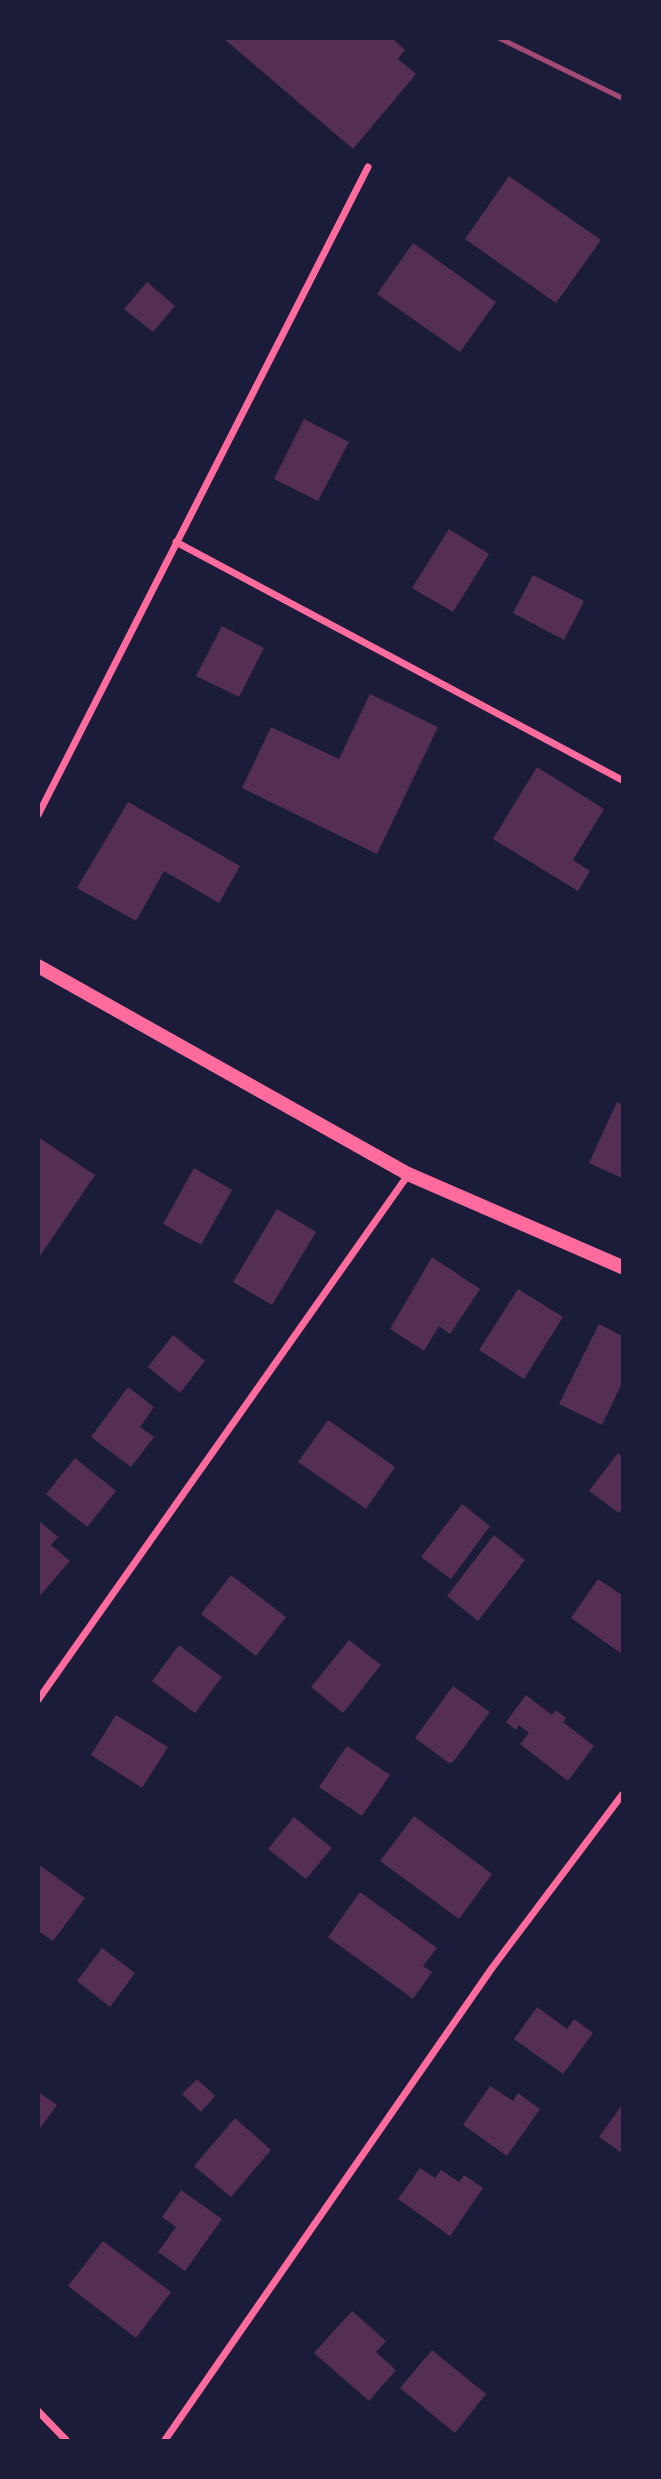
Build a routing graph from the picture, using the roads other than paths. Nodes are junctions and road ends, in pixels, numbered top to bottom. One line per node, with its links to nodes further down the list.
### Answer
1 (368, 167): 2 (street)
2 (176, 542): 3 (street); 4 (street)
3 (622, 780)
4 (38, 815)
5 (38, 966): 6 (main road)
6 (408, 1174): 7 (main road); 8 (street)
7 (622, 1267)
8 (38, 1700)
9 (622, 1795): 12 (street)
10 (38, 2411): 11 (street)
11 (65, 2441)
12 (165, 2441)

